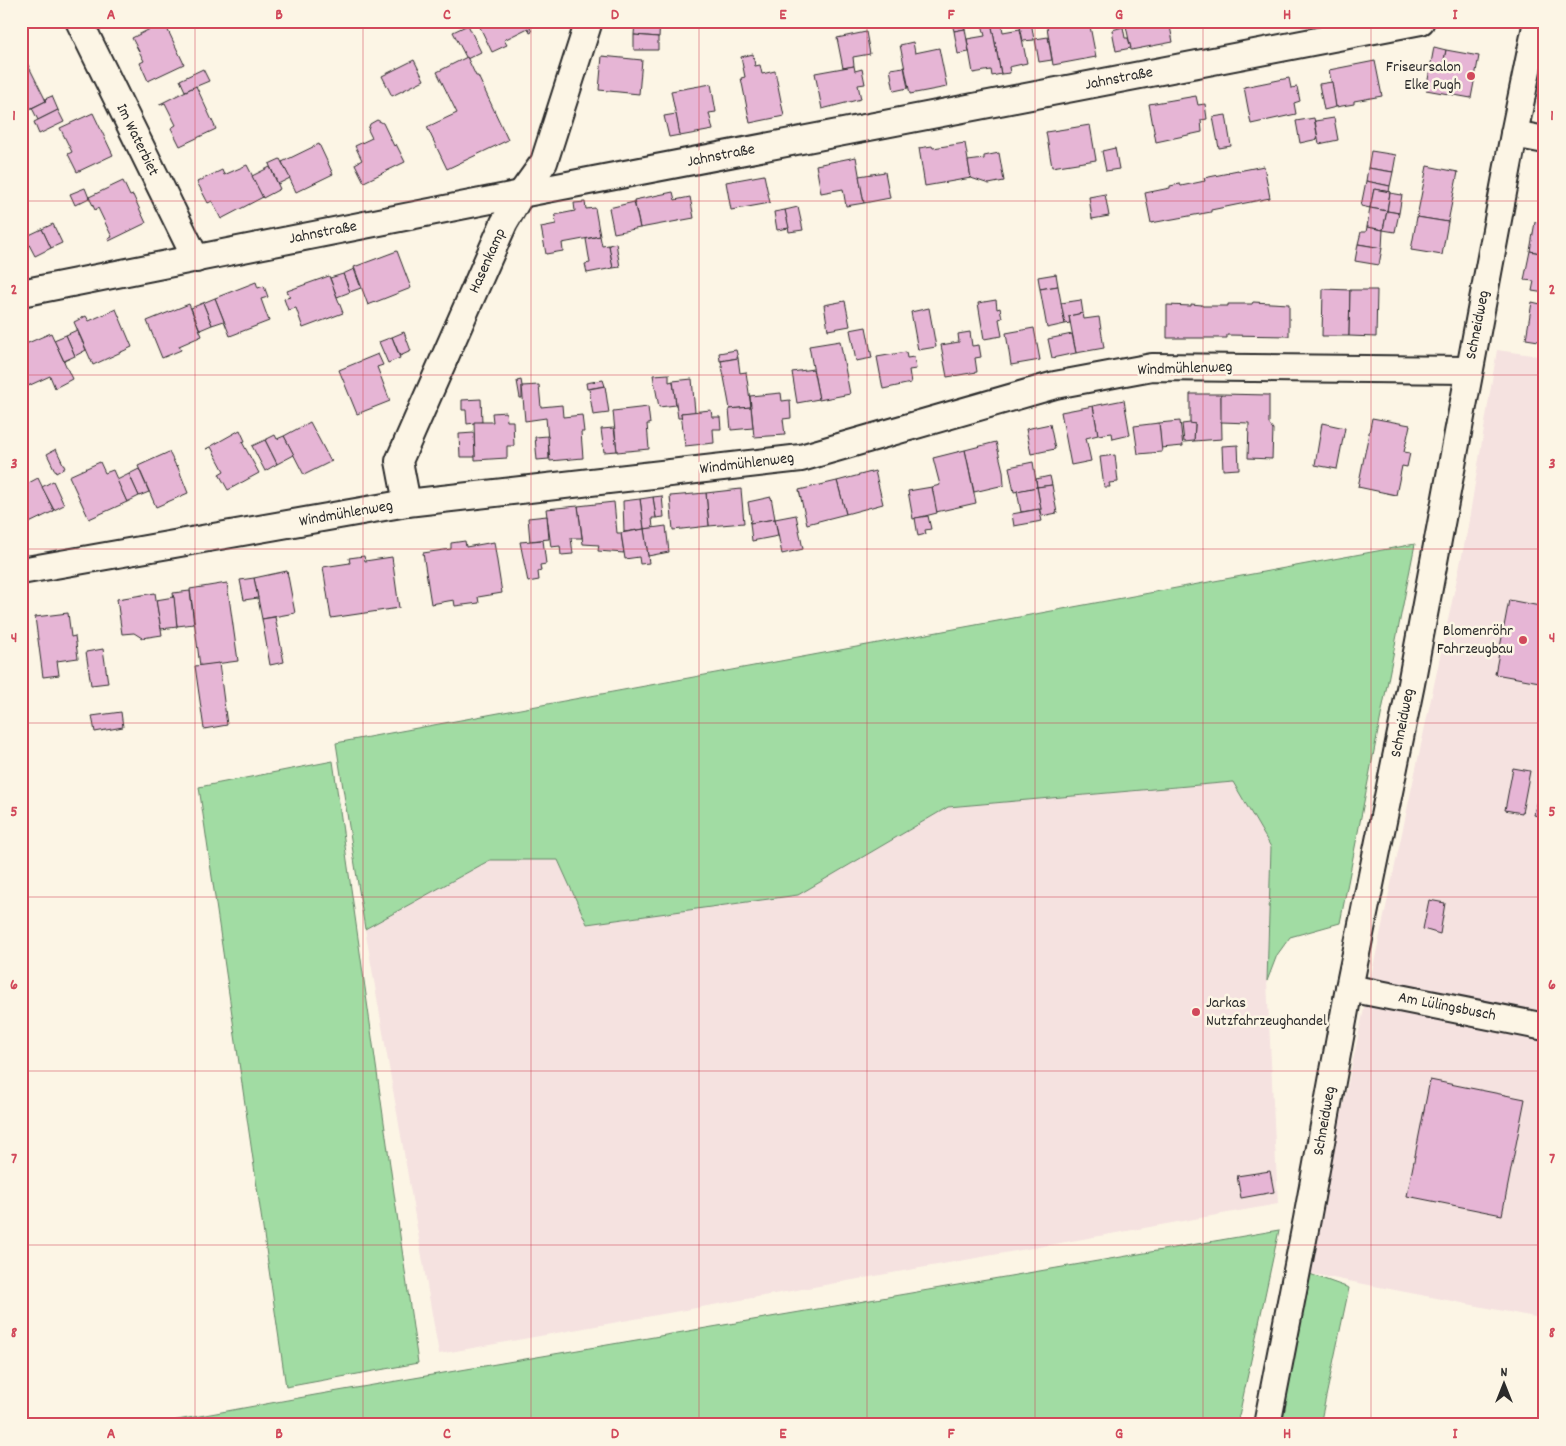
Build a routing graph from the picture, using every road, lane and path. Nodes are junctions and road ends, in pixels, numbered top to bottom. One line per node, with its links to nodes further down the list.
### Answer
1 (78, 21): 8 (street, Im Waterbiet)
2 (589, 21): 7 (street, Hasenkamp)
3 (1421, 21): 7 (street, Jahnstraße)
4 (1537, 21): 5 (street, Schneidweg)
5 (1514, 134): 6 (street); 10 (street, Schneidweg)
6 (1545, 140)
7 (521, 194): 8 (street, Jahnstraße); 11 (street, Hasenkamp)
8 (196, 259): 9 (street, Jahnstraße)
9 (21, 293)
10 (1469, 370): 11 (street, Windmühlenweg); 13 (street, Schneidweg)
11 (407, 503): 12 (street, Windmühlenweg)
12 (21, 571)
13 (1349, 988): 14 (street, Am Lülingsbusch); 15 (street, Schneidweg)
14 (1545, 1027)
15 (1266, 1425)

